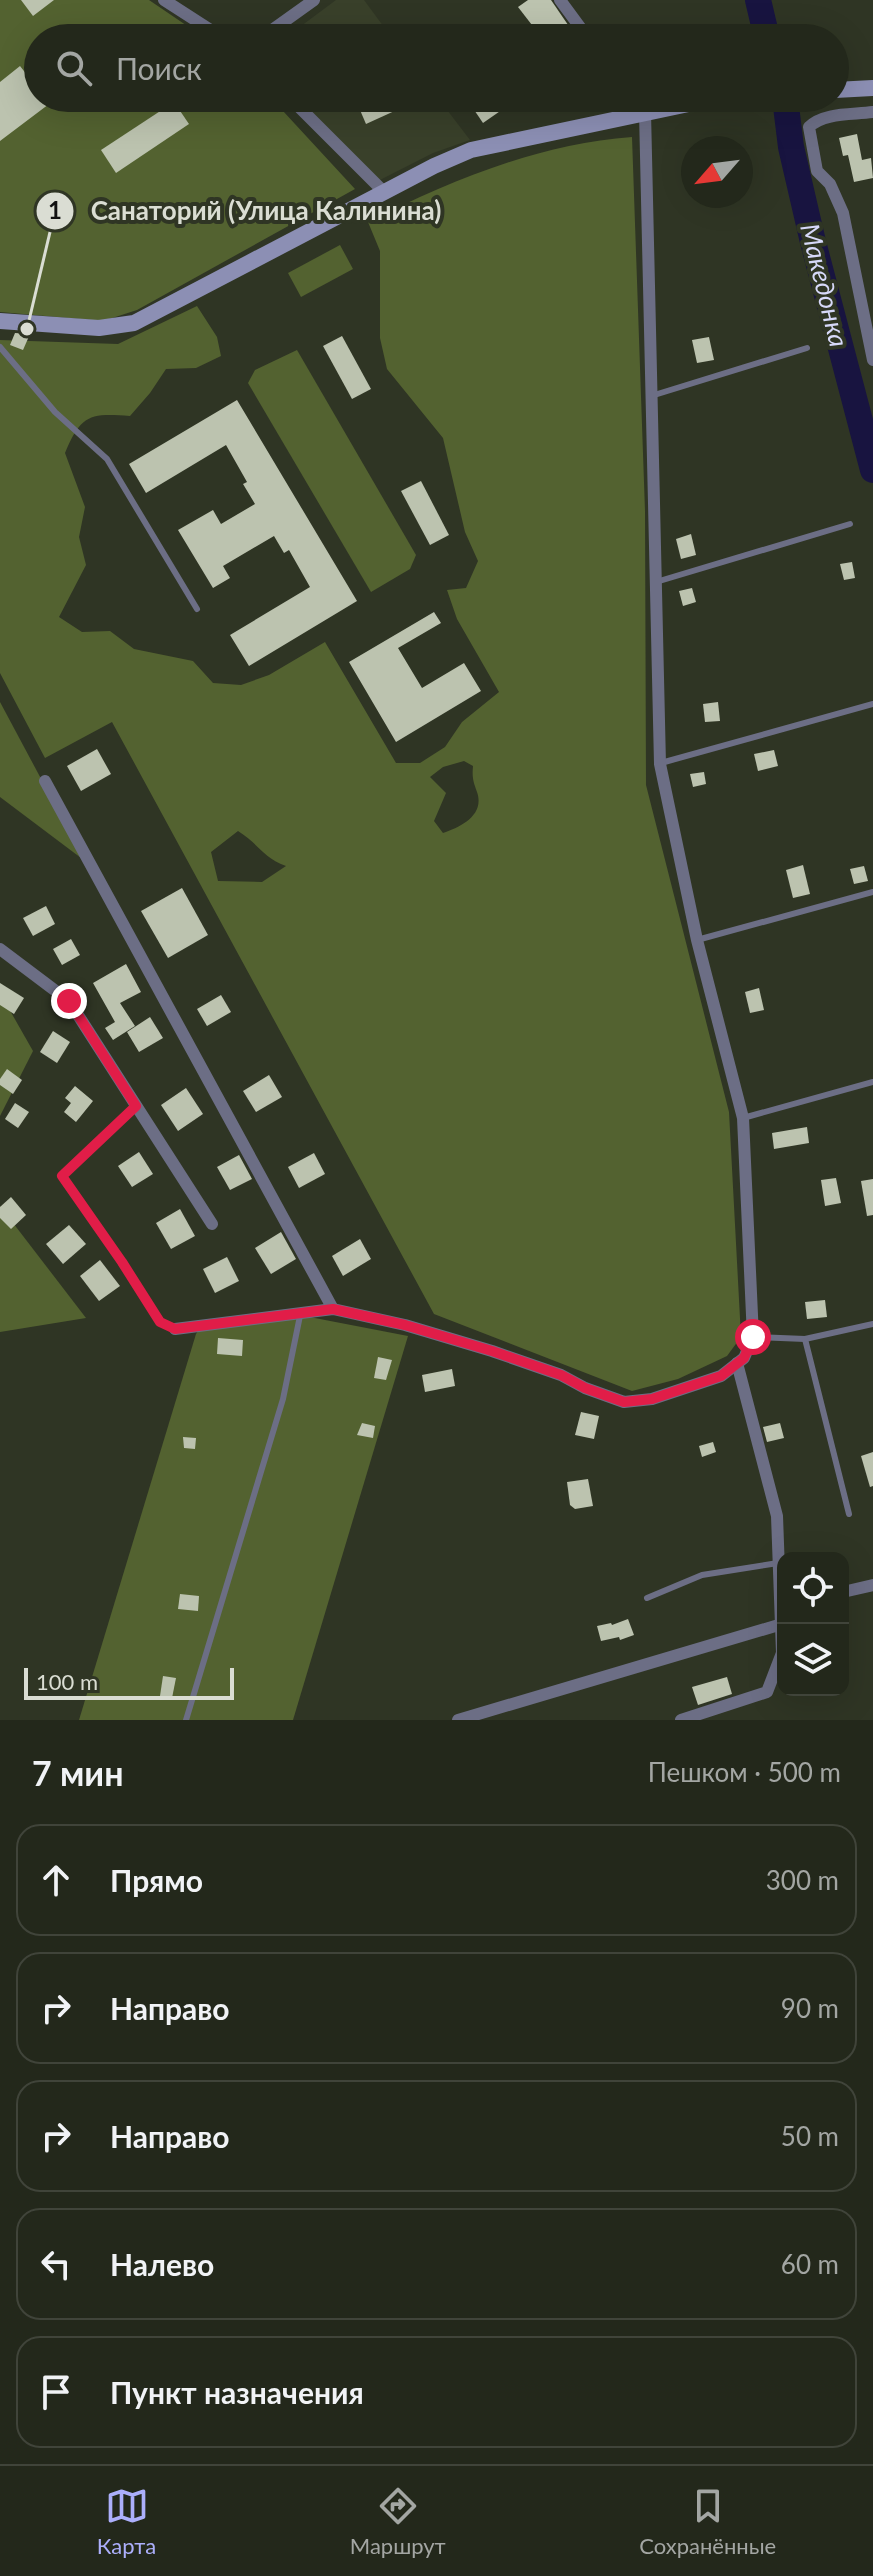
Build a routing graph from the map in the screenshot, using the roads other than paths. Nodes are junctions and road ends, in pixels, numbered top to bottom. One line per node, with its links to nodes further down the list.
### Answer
1 (164, 0): 4 (street)
2 (314, 0): 5 (street)
3 (560, 0): 6 (street)
4 (201, 24)
5 (281, 24)
6 (578, 24)
7 (873, 88): 8 (main road)
8 (849, 89)
9 (304, 112): 12 (street)
10 (645, 112): 12 (main road); 17 (street)
11 (873, 112): 16 (street)
12 (384, 192): 13 (main road)
13 (0, 321)
14 (0, 347): 20 (lane)
15 (807, 348): 17 (lane)
16 (873, 360)
17 (651, 396): 19 (street)
18 (850, 524): 19 (lane)
19 (656, 582): 22 (street)
20 (197, 609)
21 (873, 704): 22 (lane)
22 (660, 764): 25 (street)
23 (45, 781): 31 (street)
24 (873, 892): 25 (lane)
25 (697, 940): 29 (street)
26 (0, 949): 28 (street)
27 (873, 1082): 29 (lane)
28 (136, 1106): 30 (street); 34 (lane)
29 (743, 1118): 35 (street)
30 (212, 1224)
31 (333, 1309): 32 (street); 37 (street)
32 (301, 1311): 34 (street); 46 (lane)
33 (873, 1324): 36 (lane)
34 (175, 1329)
35 (753, 1337): 36 (lane); 37 (street)
36 (805, 1339): 38 (lane)
37 (737, 1363): 39 (street)
38 (849, 1514)
39 (779, 1552)
40 (777, 1563): 43 (lane)
41 (873, 1585): 42 (street)
42 (849, 1591)
43 (647, 1598)
44 (777, 1625): 47 (street)
45 (777, 1666): 48 (street)
46 (186, 1720)
47 (458, 1720)
48 (681, 1720)

